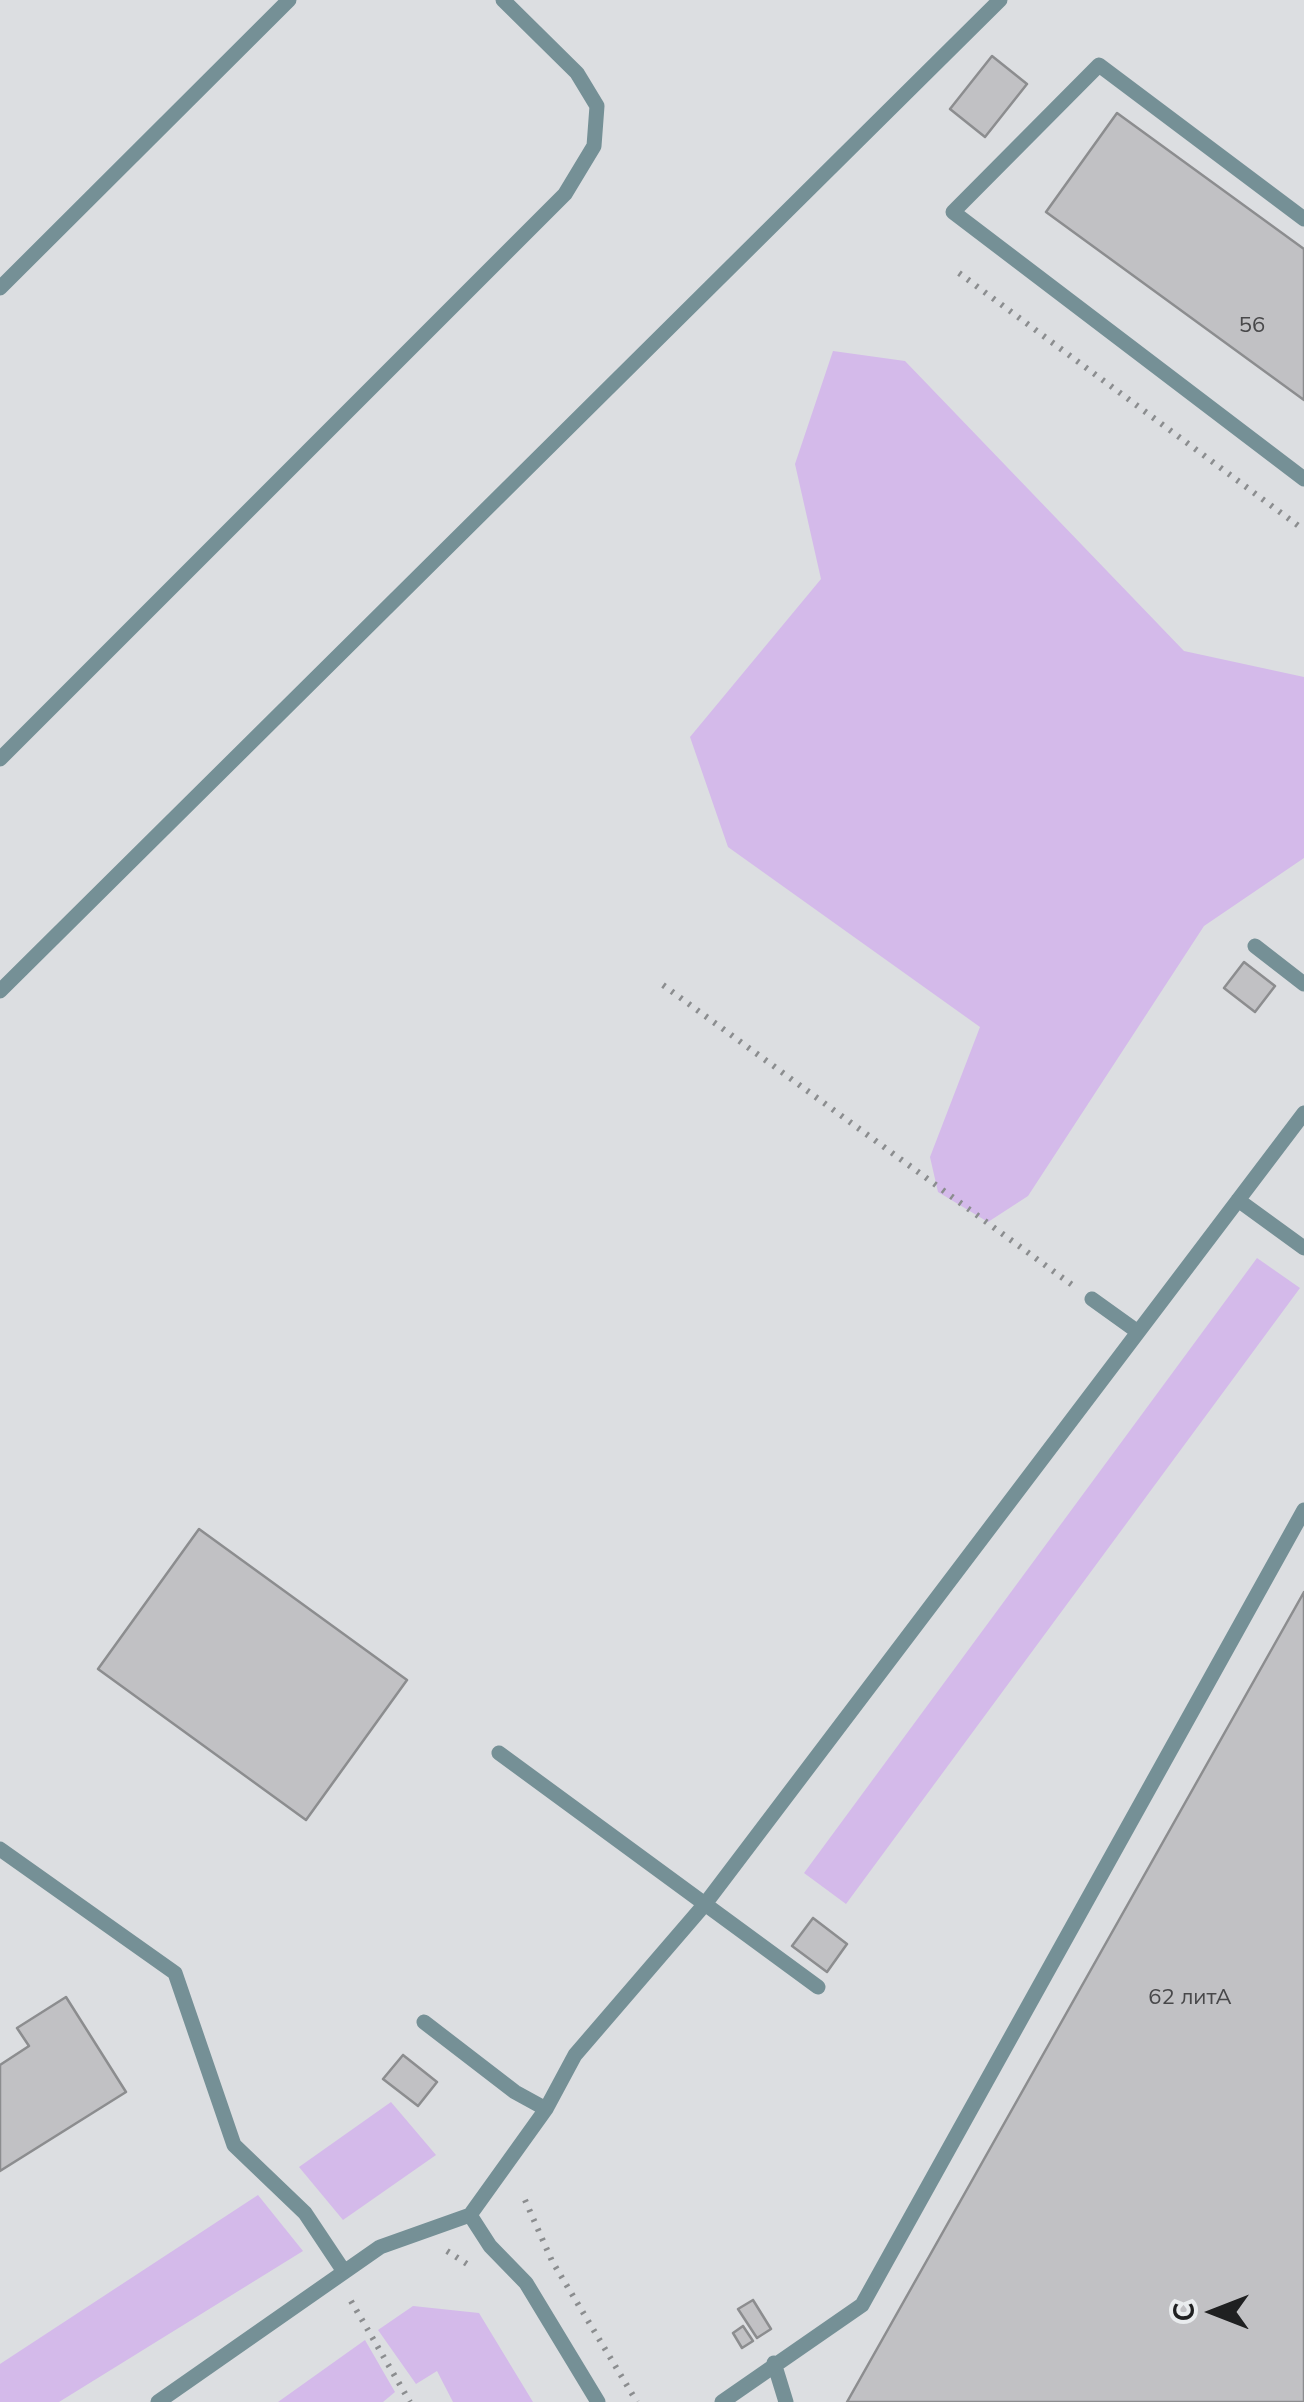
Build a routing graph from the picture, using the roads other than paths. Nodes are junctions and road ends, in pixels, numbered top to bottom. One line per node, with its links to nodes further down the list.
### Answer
1 (289, 0): 5 (lane)
2 (503, 0): 7 (lane)
3 (1000, 0): 10 (lane)
4 (1304, 219): 6 (lane)
5 (0, 288)
6 (1304, 479)
7 (0, 760)
8 (1255, 946): 9 (lane)
9 (1304, 984)
10 (0, 991)
11 (1304, 1113): 12 (lane)
12 (1238, 1200): 13 (lane); 15 (lane)
13 (1304, 1248)
14 (1092, 1300): 15 (lane)
15 (1138, 1332): 19 (lane)
16 (1304, 1510): 25 (lane)
17 (499, 1753): 19 (lane)
18 (0, 1848): 24 (lane)
19 (705, 1904): 20 (lane); 22 (lane)
20 (818, 1987)
21 (424, 2022): 22 (lane)
22 (546, 2109): 23 (lane)
23 (470, 2214): 24 (lane); 27 (lane)
24 (343, 2270): 26 (lane)
25 (774, 2364): 28 (lane); 29 (lane)
26 (158, 2402)
27 (598, 2402)
28 (722, 2402)
29 (786, 2402)

